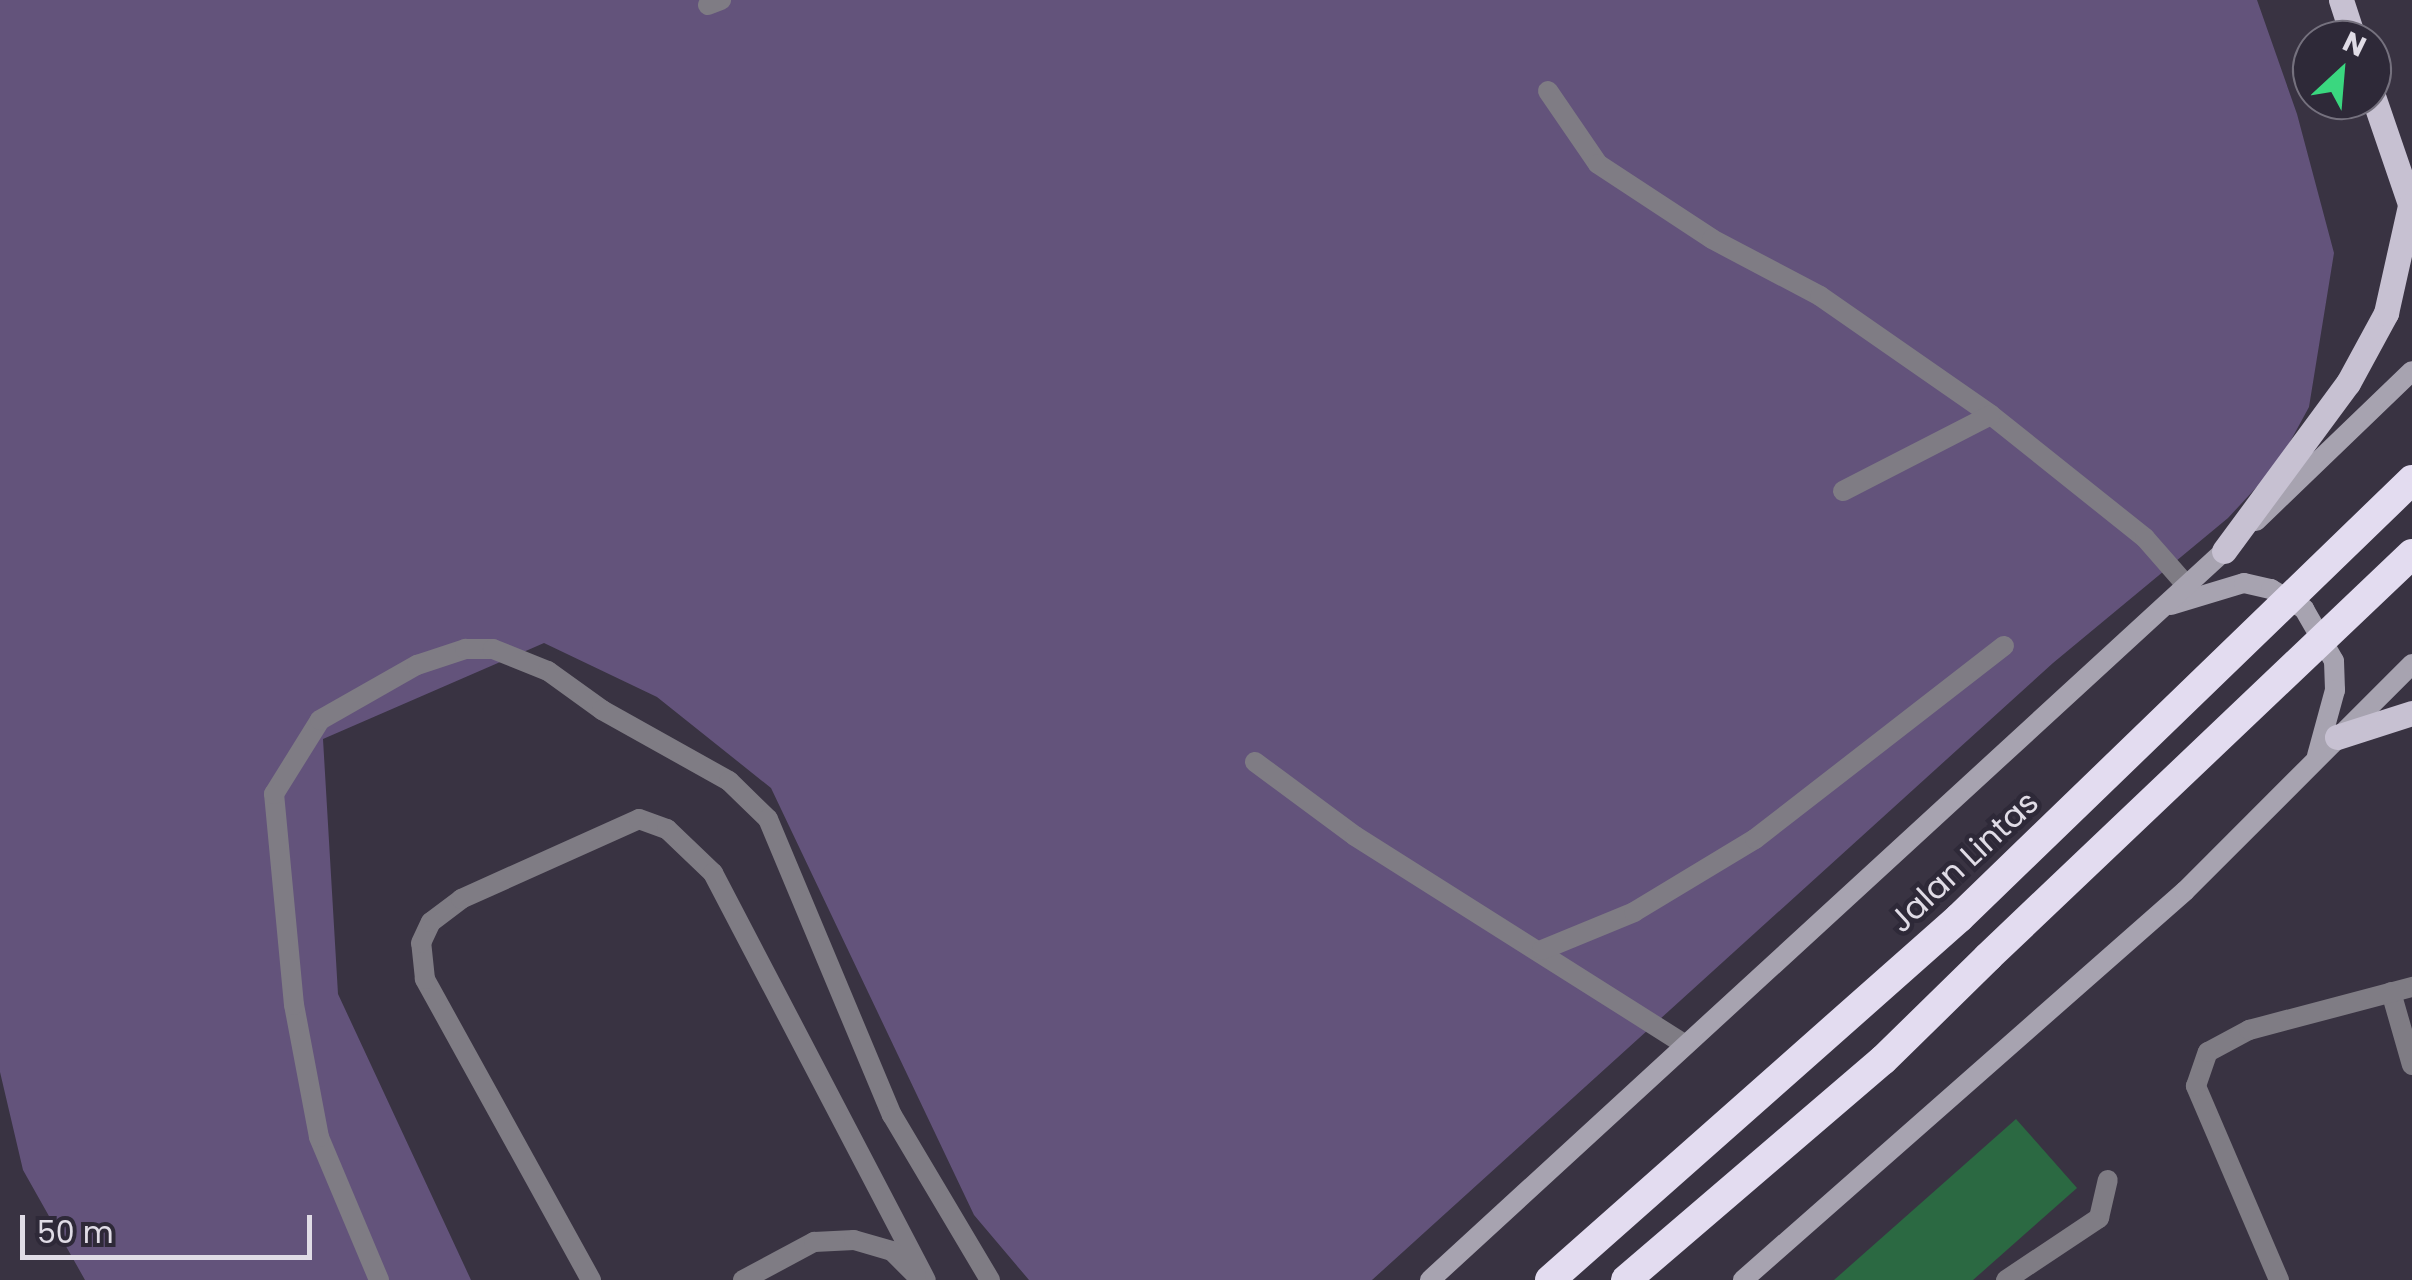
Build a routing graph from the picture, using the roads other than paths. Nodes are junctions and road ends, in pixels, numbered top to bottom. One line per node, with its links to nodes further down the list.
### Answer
1 (1548, 91): 5 (street)
2 (2381, 120): 3 (main road)
3 (2411, 208): 8 (main road)
4 (2412, 371): 8 (street)
5 (1990, 414): 7 (street); 10 (street)
6 (2412, 480): 29 (highway, Jalan Lintas, bridge)
7 (1843, 491)
8 (2224, 551): 10 (street)
9 (2412, 554): 30 (highway, bridge)
10 (2188, 586): 11 (street)
11 (2164, 607): 16 (street); 20 (street)
12 (2004, 646): 18 (street)
13 (2412, 664): 15 (street)
14 (2412, 713): 15 (main road)
15 (2337, 737): 16 (street)
16 (2316, 758): 31 (street)
17 (1256, 762): 18 (street)
18 (1542, 950): 20 (street)
19 (2402, 989): 21 (street); 33 (street)
20 (1685, 1044): 28 (street)
21 (2412, 1065)
22 (2108, 1180): 32 (street)
23 (379, 1280): 27 (street)
24 (591, 1280): 26 (street)
25 (743, 1280): 26 (street)
26 (924, 1280)
27 (990, 1280)
28 (1430, 1280)
29 (1550, 1280)
30 (1626, 1280)
31 (1742, 1280)
32 (2006, 1280)
33 (2279, 1280)

